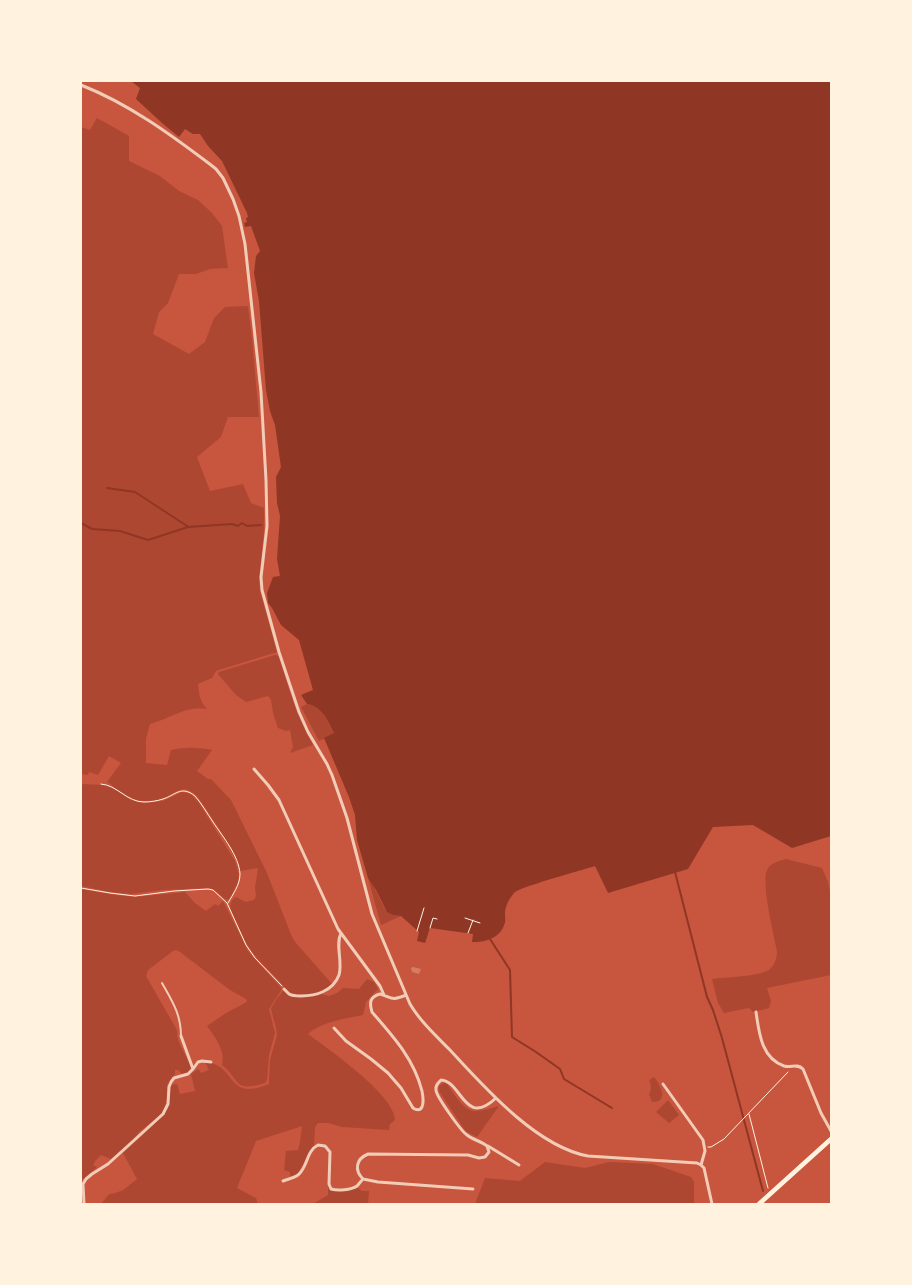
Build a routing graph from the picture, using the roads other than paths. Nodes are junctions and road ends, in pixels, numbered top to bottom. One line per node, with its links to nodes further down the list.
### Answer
1 (81, 86): 6 (street)
2 (254, 769): 3 (street)
3 (341, 933): 5 (street); 7 (street)
4 (162, 983): 10 (lane)
5 (284, 988)
6 (406, 995): 7 (street); 14 (street)
7 (384, 996): 9 (street)
8 (756, 1012): 15 (street)
9 (334, 1028)
10 (181, 1036): 12 (street)
11 (211, 1062): 12 (street)
12 (193, 1069): 23 (street)
13 (663, 1084): 18 (street)
14 (496, 1098): 17 (street); 18 (street)
15 (831, 1131)
16 (831, 1139): 25 (main road)
17 (488, 1146): 19 (street); 20 (street)
18 (701, 1164): 24 (street)
19 (519, 1165)
20 (363, 1179): 21 (street); 22 (street)
21 (283, 1181)
22 (473, 1189)
23 (84, 1204)
24 (712, 1204)
25 (759, 1204)

